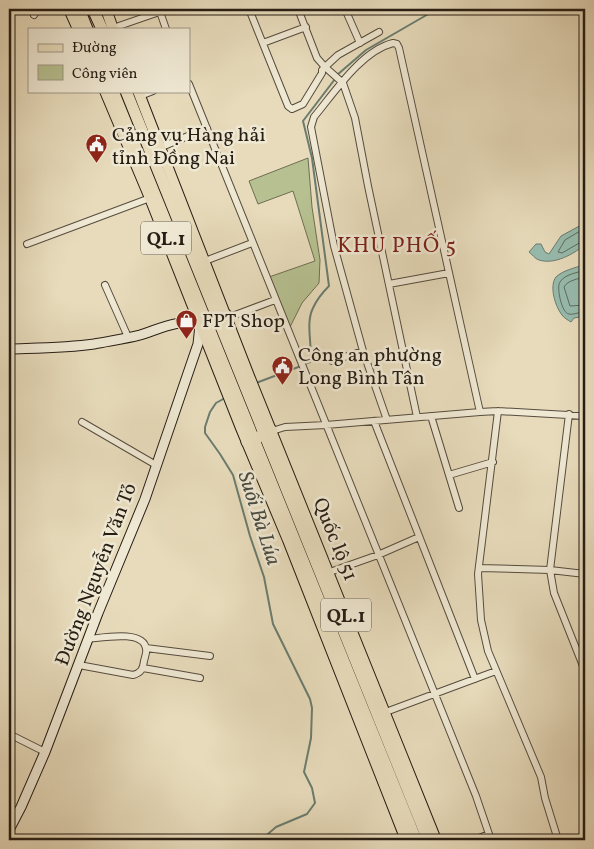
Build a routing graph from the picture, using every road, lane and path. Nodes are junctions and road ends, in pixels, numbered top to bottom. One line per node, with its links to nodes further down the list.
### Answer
1 (38, 9): 11 (street)
2 (69, 9): 13 (main road)
3 (79, 9): 14 (highway)
4 (94, 9): 15 (highway)
5 (106, 9): 15 (main road)
6 (168, 9): 10 (street)
7 (249, 9): 18 (street)
8 (298, 9): 12 (street)
9 (346, 9): 19 (street)
10 (159, 10): 15 (street); 16 (street)
11 (34, 16)
12 (306, 27): 18 (street); 20 (street)
13 (78, 28)
14 (87, 28)
15 (109, 28)
16 (166, 28)
17 (379, 32): 19 (street)
18 (263, 43): 20 (street)
19 (360, 43): 20 (street)
20 (325, 67): 21 (street)
21 (343, 83): 33 (street); 34 (street); 40 (street)
22 (190, 87): 27 (street)
23 (105, 92): 29 (main road, QL.1)
24 (113, 92): 37 (highway, QL.1)
25 (127, 92): 28 (highway, QL.1)
26 (139, 94): 28 (main road, QL.1)
27 (206, 128): 28 (street); 30 (street)
28 (156, 150): 32 (main road, QL.1); 37 (highway, QL.1)
29 (150, 198): 31 (street); 37 (main road, QL.1)
30 (252, 243): 32 (street); 36 (street)
31 (27, 244)
32 (205, 260): 37 (main road, QL.1)
33 (449, 273): 34 (street); 45 (street)
34 (389, 284): 49 (street)
35 (105, 285): 38 (street)
36 (275, 300): 37 (street); 53 (street)
37 (215, 320): 38 (street); 42 (highway, QL.1); 42 (main road, QL.1); 56 (street, Đường Nguyễn Văn Tỏ)
38 (128, 337): 39 (street)
39 (9, 349)
40 (363, 350): 41 (street); 50 (street)
41 (332, 361)
42 (237, 381): 43 (highway, QL.1); 43 (main road, QL.1)
43 (243, 396): 54 (highway, Quốc lộ 51 / QL.1); 54 (main road, Quốc lộ 51 / QL.1)
44 (498, 411): 45 (street); 46 (street); 55 (street)
45 (480, 412): 47 (street)
46 (569, 414): 48 (street); 62 (street)
47 (431, 416): 49 (street); 57 (street)
48 (585, 416)
49 (417, 417): 50 (street)
50 (386, 420): 51 (street)
51 (374, 421): 53 (street); 59 (street)
52 (82, 422): 56 (street)
53 (326, 425): 54 (street); 60 (street)
54 (260, 436): 63 (highway, Quốc lộ 51 / QL.1); 71 (highway, Quốc lộ 51 / QL.1)
55 (492, 462): 57 (street); 61 (street)
56 (156, 465): 65 (street, Đường Nguyễn Văn Tỏ)
57 (450, 475): 58 (street)
58 (459, 508)
59 (419, 538): 60 (street); 74 (street)
60 (378, 555): 63 (street); 75 (street)
61 (479, 568): 62 (street); 70 (street)
62 (550, 570): 64 (street); 72 (street)
63 (325, 573): 76 (highway, Quốc lộ 51 / QL.1)
64 (585, 574)
65 (88, 639): 66 (street); 68 (street, Đường Nguyễn Văn Tỏ)
66 (146, 648): 67 (street); 69 (street)
67 (210, 656)
68 (79, 665): 69 (street); 78 (street, Đường Nguyễn Văn Tỏ)
69 (143, 668): 73 (street)
70 (496, 670): 74 (street); 86 (street)
71 (343, 671): 81 (main road, Quốc lộ 51 / QL.1); 82 (highway, Quốc lộ 51 / QL.1)
72 (585, 671)
73 (200, 678)
74 (475, 679): 75 (street)
75 (434, 694): 76 (street); 80 (street)
76 (382, 713): 83 (highway, Quốc lộ 51 / QL.1); 84 (main road, Quốc lộ 51 / QL.1)
77 (9, 734): 78 (street)
78 (44, 752): 79 (street, Đường Nguyễn Văn Tỏ)
79 (9, 830)
80 (490, 837): 85 (street)
81 (406, 840)
82 (416, 840)
83 (428, 840)
84 (436, 840)
85 (474, 840)
86 (558, 840)

